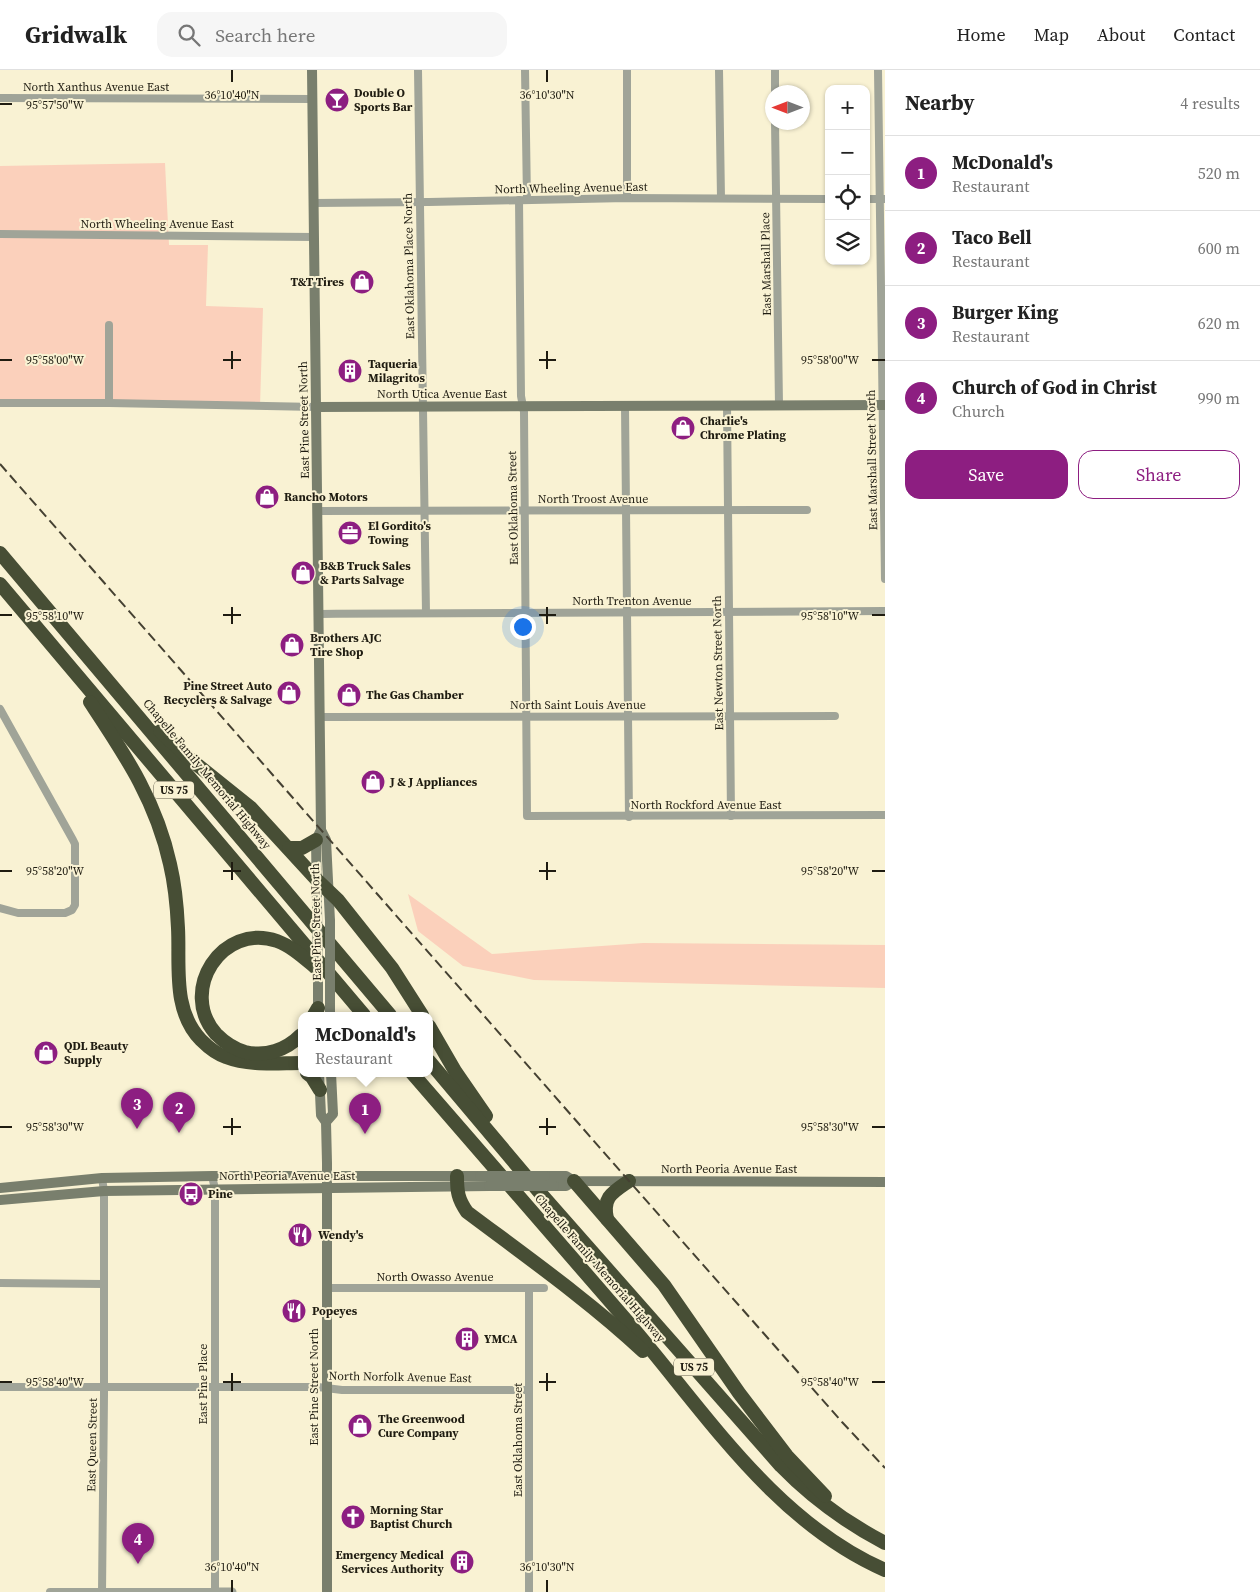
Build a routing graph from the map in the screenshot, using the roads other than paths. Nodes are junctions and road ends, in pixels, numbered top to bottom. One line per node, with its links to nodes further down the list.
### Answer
1 (312, 70): 10 (main road, East Pine Street North)
2 (418, 70): 18 (street, East Oklahoma Place North)
3 (525, 70): 16 (street, East Oklahoma Street)
4 (628, 70): 12 (street)
5 (719, 70): 13 (street)
6 (775, 70): 8 (street)
7 (878, 70): 15 (street, East Marshall Street North)
8 (775, 85)
9 (0, 98): 10 (street, North Xanthus Avenue East)
10 (312, 99): 19 (main road, East Pine Street North)
11 (775, 130): 17 (street, East Marshall Place)
12 (627, 198): 13 (street, North Wheeling Avenue East); 16 (street, North Wheeling Avenue East)
13 (721, 198): 17 (street, North Wheeling Avenue East)
14 (825, 199): 17 (street, North Wheeling Avenue East)
15 (882, 199): 27 (street, East Marshall Street North)
16 (523, 200): 18 (street, North Wheeling Avenue East); 29 (street, East Oklahoma Street)
17 (776, 200): 26 (street, East Marshall Place)
18 (420, 202): 19 (street, North Wheeling Avenue East); 31 (street, East Oklahoma Place North)
19 (314, 203): 21 (main road, East Pine Street North)
20 (0, 234): 21 (street, North Wheeling Avenue East)
21 (314, 237): 28 (main road, East Pine Street North)
22 (109, 325): 24 (street)
23 (0, 403): 24 (street, North Utica Avenue East)
24 (109, 403): 28 (street, North Utica Avenue East)
25 (727, 405): 26 (main road, North Utica Avenue East); 30 (main road, North Utica Avenue East); 37 (street, East Newton Street North)
26 (779, 405): 27 (main road, North Utica Avenue East)
27 (884, 405): 39 (street, East Marshall Street North)
28 (316, 406): 31 (main road, North Utica Avenue East); 35 (main road, East Pine Street North)
29 (522, 406): 30 (main road, North Utica Avenue East); 31 (main road, North Utica Avenue East); 32 (street, East Oklahoma Street)
30 (625, 406): 33 (street)
31 (422, 407): 36 (street, East Oklahoma Place North)
32 (525, 510): 33 (street, North Troost Avenue); 36 (street, North Troost Avenue); 42 (street, East Oklahoma Street)
33 (626, 510): 37 (street, North Troost Avenue); 44 (street)
34 (807, 510): 37 (street, North Troost Avenue)
35 (318, 511): 36 (street, North Troost Avenue); 46 (main road, East Pine Street North)
36 (425, 511): 43 (street, East Oklahoma Place North)
37 (727, 511): 45 (street, East Newton Street North)
38 (0, 553): 48 (highway, Chapelle Family Memorial Highway / US 75)
39 (885, 579)
40 (0, 584): 47 (highway, US 75)
41 (885, 611): 45 (street, North Trenton Avenue)
42 (526, 612): 43 (street, North Trenton Avenue); 44 (street, North Trenton Avenue); 50 (street, East Oklahoma Street)
43 (426, 613): 46 (street, North Trenton Avenue)
44 (627, 613): 45 (street, North Trenton Avenue); 51 (street)
45 (728, 613): 52 (street, East Newton Street North)
46 (320, 614): 54 (main road, East Pine Street North)
47 (48, 641): 64 (highway, US 75); 72 (highway)
48 (109, 682): 60 (highway); 68 (highway, Chapelle Family Memorial Highway / US 75)
49 (0, 709): 63 (street)
50 (526, 716): 51 (street, North Saint Louis Avenue); 54 (street, North Saint Louis Avenue); 56 (street, East Oklahoma Street)
51 (628, 716): 52 (street, North Saint Louis Avenue); 57 (street)
52 (730, 716): 53 (street, North Saint Louis Avenue); 58 (street, East Newton Street North)
53 (834, 716)
54 (321, 717): 59 (main road, East Pine Street North)
55 (885, 815): 58 (street, North Rockford Avenue East)
56 (527, 816): 57 (street, North Rockford Avenue East)
57 (629, 816): 58 (street, North Rockford Avenue East)
58 (731, 816)
59 (319, 835): 60 (highway); 61 (main road, East Pine Street North); 62 (main road, East Pine Street North)
60 (289, 848): 61 (highway)
61 (317, 880): 62 (highway); 65 (main road, East Pine Street North, bridge)
62 (329, 892): 66 (main road, East Pine Street North, bridge); 69 (highway)
63 (0, 908)
64 (341, 988): 67 (highway, US 75); 71 (highway)
65 (317, 1012)
66 (330, 1012)
67 (361, 1012)
68 (387, 1012)
69 (420, 1012)
70 (433, 1033): 80 (highway)
71 (298, 1037)
72 (298, 1065)
73 (433, 1066): 80 (highway, Chapelle Family Memorial Highway / US 75)
74 (311, 1077): 78 (highway)
75 (319, 1077): 78 (main road, East Pine Street North)
76 (332, 1077): 79 (main road, East Pine Street North)
77 (415, 1077): 100 (highway, Chapelle Family Memorial Highway / US 75)
78 (320, 1090): 79 (main road, East Pine Street North)
79 (326, 1122): 82 (main road, East Pine Street North)
80 (522, 1171): 105 (highway, Chapelle Family Memorial Highway / US 75)
81 (212, 1176): 82 (main road, North Peoria Avenue East); 83 (main road, North Peoria Avenue East); 89 (street, East Pine Place)
82 (327, 1176): 84 (main road, North Peoria Avenue East); 90 (main road, East Pine Street North)
83 (102, 1178): 88 (main road, North Peoria Avenue East); 91 (street, East Queen Street)
84 (457, 1181): 85 (main road, North Peoria Avenue East, bridge); 85 (main road, North Peoria Avenue East, bridge); 90 (main road, North Peoria Avenue East); 100 (highway)
85 (574, 1181): 86 (main road, North Peoria Avenue East); 93 (highway)
86 (629, 1181): 87 (main road, North Peoria Avenue East); 93 (highway)
87 (885, 1182)
88 (0, 1188)
89 (215, 1189): 90 (main road, North Peoria Avenue East); 91 (main road, North Peoria Avenue East); 99 (street, East Pine Place)
90 (327, 1189): 96 (main road, East Pine Street North)
91 (104, 1191): 92 (main road, North Peoria Avenue East); 95 (street, East Queen Street)
92 (0, 1200)
93 (607, 1219): 105 (highway)
94 (0, 1283): 95 (street)
95 (104, 1284): 102 (street, East Queen Street)
96 (326, 1288): 97 (street, North Owasso Avenue); 103 (main road, East Pine Street North)
97 (529, 1288): 98 (street, North Owasso Avenue); 104 (street, East Oklahoma Street)
98 (544, 1288)
99 (214, 1386): 102 (street, North Norfolk Avenue East); 103 (street, North Norfolk Avenue East); 111 (street, East Pine Place)
100 (680, 1386): 107 (highway, Chapelle Family Memorial Highway / US 75)
101 (0, 1387): 102 (street, North Norfolk Avenue East)
102 (104, 1387): 109 (street, East Queen Street)
103 (327, 1388): 104 (street, North Norfolk Avenue East); 113 (main road, East Pine Street North)
104 (529, 1390): 114 (street, East Oklahoma Street)
105 (857, 1529): 106 (highway, Chapelle Family Memorial Highway / US 75)
106 (885, 1543)
107 (885, 1570)
108 (50, 1592): 109 (street)
109 (102, 1592): 110 (street)
110 (142, 1592): 111 (street)
111 (214, 1592): 112 (street)
112 (232, 1592)
113 (327, 1592)
114 (529, 1592)

